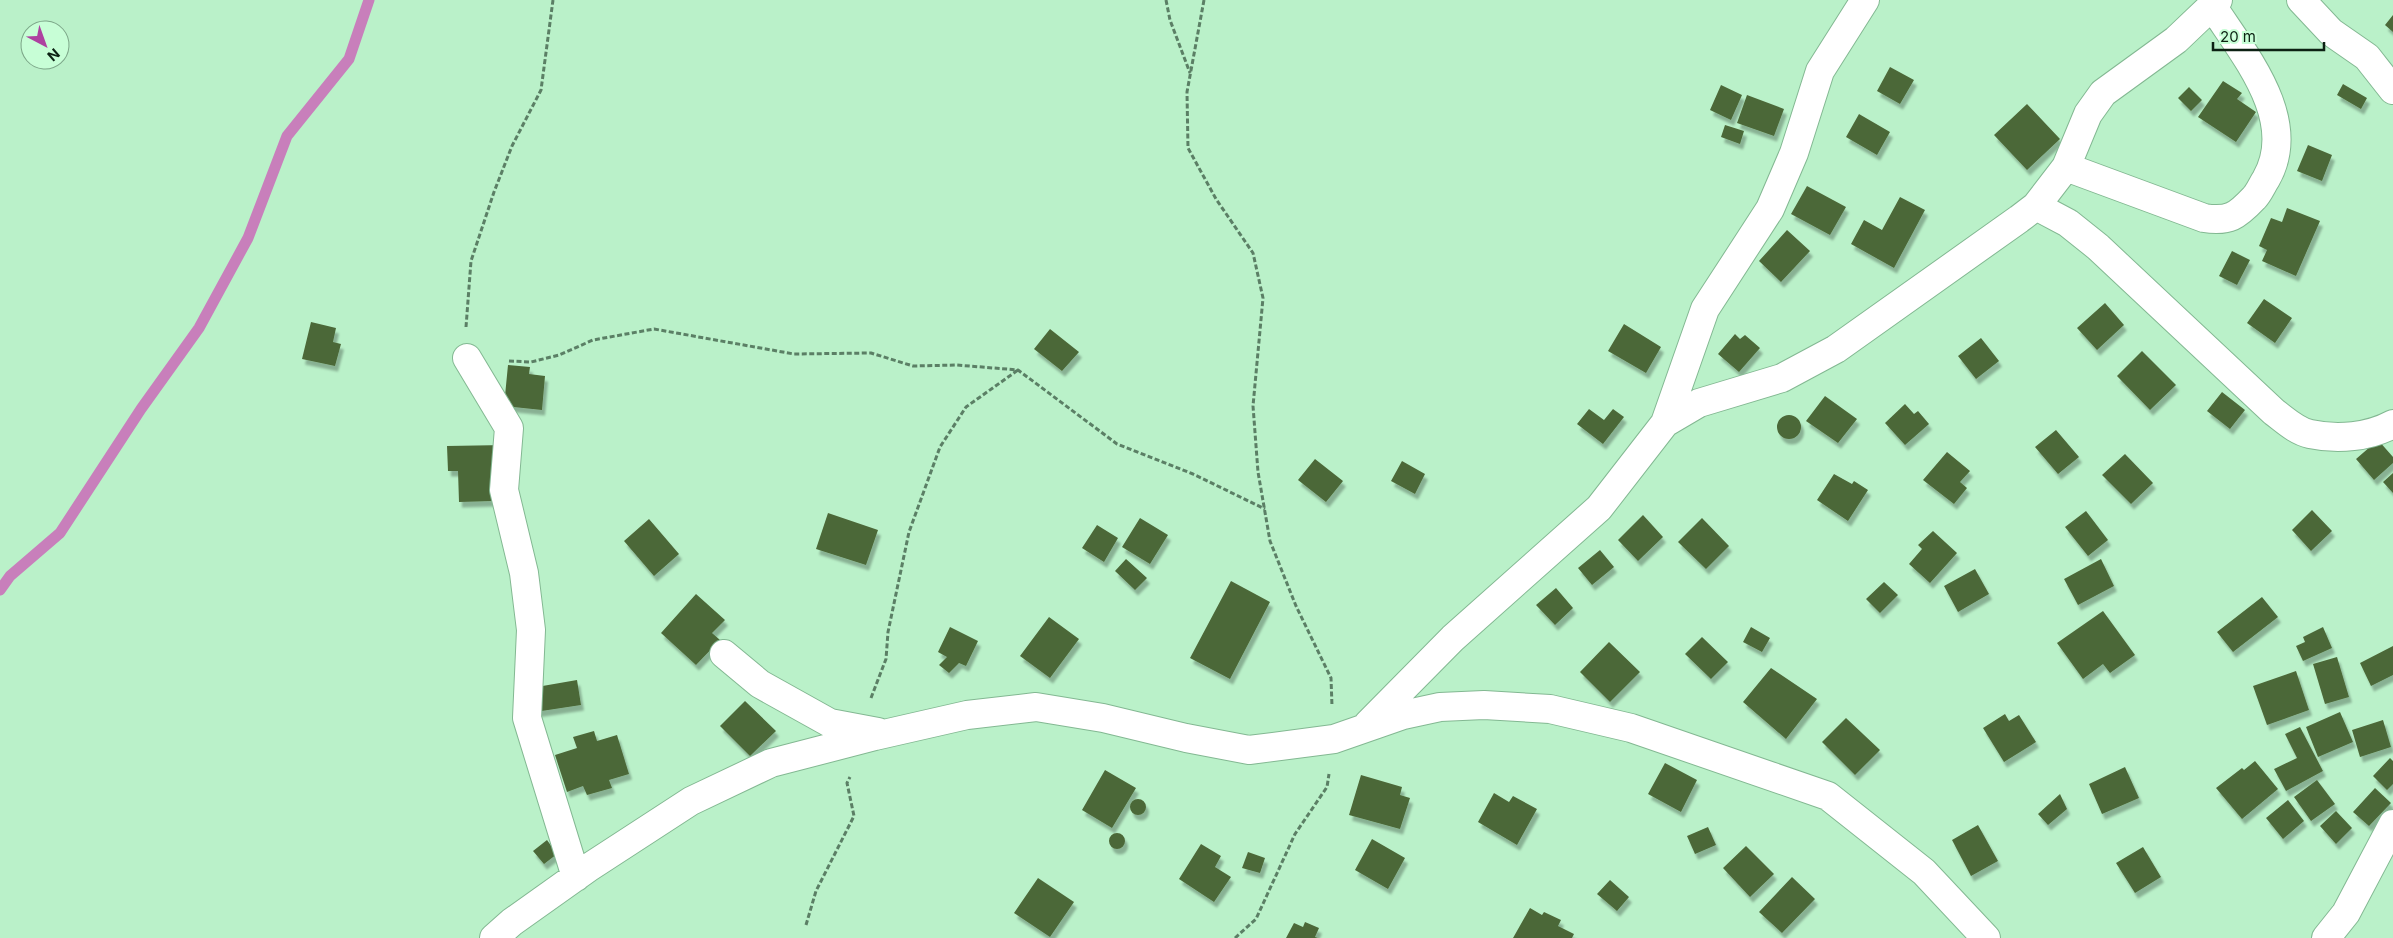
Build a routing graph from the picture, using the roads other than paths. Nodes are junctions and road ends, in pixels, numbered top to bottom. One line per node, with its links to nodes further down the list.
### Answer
1 (1865, 0): 8 (street)
2 (2301, 0): 4 (street)
3 (2215, 3): 5 (street); 5 (street)
4 (2393, 90)
5 (2066, 167): 6 (street)
6 (2036, 206): 8 (street); 9 (street)
7 (467, 358): 14 (street)
8 (1665, 423): 11 (street)
9 (2393, 424)
10 (724, 654): 12 (street)
11 (1362, 730): 12 (street); 16 (street)
12 (872, 732): 14 (street)
13 (2393, 824): 17 (street)
14 (576, 877): 15 (street)
15 (506, 933)
16 (1986, 938)
17 (2326, 938)

